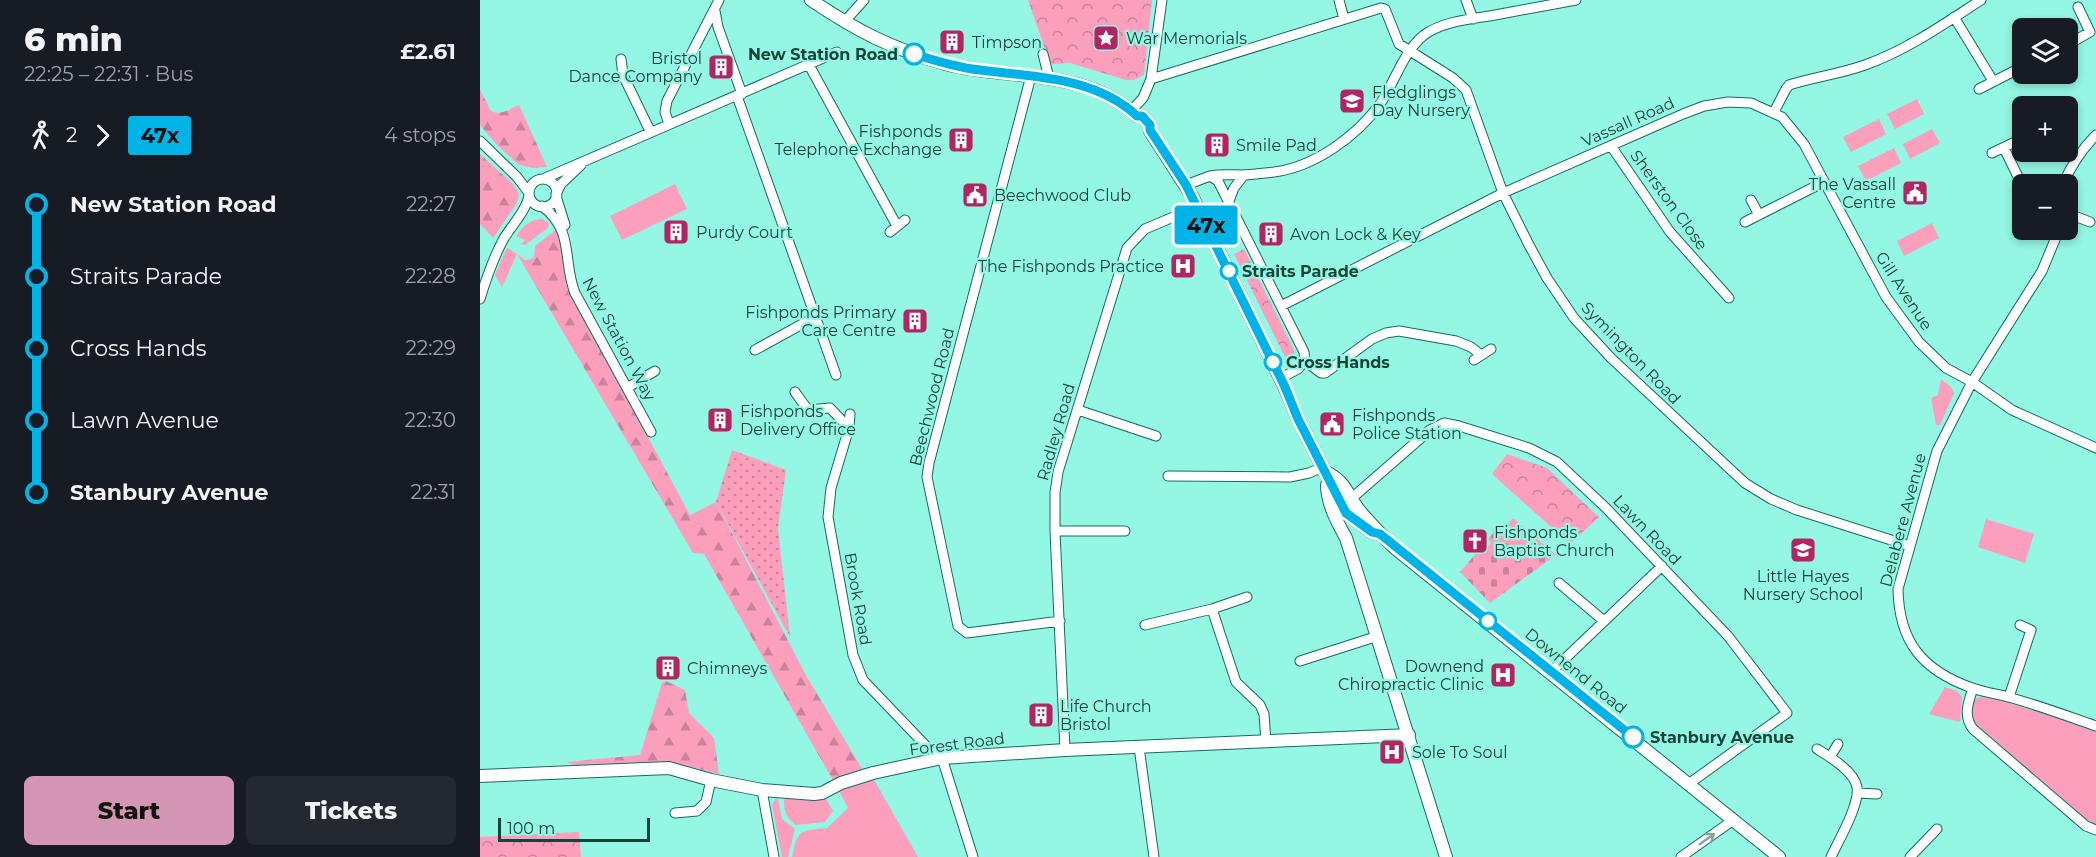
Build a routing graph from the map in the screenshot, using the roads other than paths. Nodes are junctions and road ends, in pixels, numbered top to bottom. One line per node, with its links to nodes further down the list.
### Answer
1 (719, 0): 10 (street)
2 (811, 0): 14 (main road)
3 (864, 0): 14 (street)
4 (1162, 0): 24 (street)
5 (1339, 0): 12 (street)
6 (1466, 0): 13 (street)
7 (1576, 0): 13 (street)
8 (1981, 0): 11 (street)
9 (2078, 7): 15 (street)
10 (715, 11): 27 (street); 30 (street)
11 (1954, 17): 25 (street); 28 (street)
12 (1344, 19): 17 (street); 24 (street)
13 (1473, 19): 17 (street)
14 (844, 22): 22 (main road)
15 (2078, 39)
16 (837, 52): 20 (street)
17 (1410, 52): 42 (street); 47 (street, Symington Road)
18 (1043, 54): 23 (street)
19 (621, 59): 31 (street)
20 (809, 65): 27 (street); 56 (street)
21 (2012, 72): 25 (street)
22 (1031, 76): 23 (main road); 94 (street, Beechwood Road)
23 (1048, 78): 29 (main road)
24 (1151, 79): 29 (street)
25 (1993, 81): 26 (street)
26 (1979, 89)
27 (739, 95): 30 (street); 65 (street)
28 (1774, 112): 35 (street, Vassall Road); 45 (street, Gill Avenue)
29 (1134, 114): 46 (main road)
30 (669, 124): 31 (street)
31 (650, 132): 38 (street)
32 (2095, 136): 41 (street)
33 (480, 141): 39 (street)
34 (2012, 144): 36 (street)
35 (1611, 146): 47 (street, Vassall Road); 63 (street, Sherston Close)
36 (2004, 148): 37 (street); 40 (street)
37 (1992, 153)
38 (585, 161): 44 (street); 49 (street)
39 (503, 164): 44 (street); 48 (street)
40 (2017, 174)
41 (2069, 174)
42 (1244, 175): 43 (street); 51 (street)
43 (1210, 176): 46 (street); 51 (street)
44 (539, 180): 48 (street); 49 (street)
45 (1824, 182): 54 (street); 72 (street, Gill Avenue)
46 (1186, 185): 53 (main road)
47 (1503, 193): 64 (street, Vassall Road); 89 (street, Symington Road)
48 (529, 194): 52 (street); 59 (street)
49 (556, 195): 52 (street); 61 (street, New Station Way)
50 (1750, 200): 54 (street)
51 (1229, 201): 64 (street)
52 (542, 206): 59 (street); 61 (street, New Station Way)
53 (1197, 207): 71 (main road); 75 (street, Radley Road)
54 (1759, 215): 57 (street)
55 (2078, 217): 58 (street)
56 (905, 220)
57 (1745, 222)
58 (2090, 222)
59 (513, 223): 62 (street)
60 (2055, 240): 72 (street, Delabere Avenue)
61 (568, 258): 73 (street, New Station Way)
62 (480, 298)
63 (1729, 298)
64 (1281, 306): 68 (street)
65 (815, 316): 67 (street); 70 (street)
66 (1491, 349): 68 (street)
67 (755, 350)
68 (1305, 361): 71 (street)
69 (655, 371): 73 (street)
70 (836, 375)
71 (1281, 378): 81 (main road)
72 (1972, 382): 80 (street, Gill Avenue); 89 (street, Delabere Avenue)
73 (627, 388): 78 (street, New Station Way)
74 (795, 392): 77 (street)
75 (1078, 410): 79 (street); 85 (street, Radley Road)
76 (850, 414): 77 (street, Brook Road)
77 (849, 428): 113 (street, Brook Road)
78 (651, 432)
79 (1156, 436)
80 (2096, 448)
81 (1325, 471): 82 (street); 83 (main road, Downend Road); 84 (main road); 88 (main road)
82 (1168, 476)
83 (1352, 498): 87 (main road, Downend Road); 90 (street, Lawn Road)
84 (1346, 513): 87 (main road, Downend Road); 88 (main road)
85 (1055, 531): 86 (street); 94 (street, Radley Road)
86 (1125, 531)
87 (1380, 534): 102 (main road, Downend Road)
88 (1346, 538): 100 (main road)
89 (1910, 546): 103 (street, Delabere Avenue)
90 (1662, 566): 95 (street); 116 (street, Lawn Road)
91 (1559, 583): 95 (street)
92 (1247, 597): 93 (street)
93 (1212, 609): 96 (street); 107 (street)
94 (1060, 621): 111 (street, Radley Road)
95 (1604, 621): 102 (street)
96 (1145, 625)
97 (2020, 625): 98 (street)
98 (2031, 630): 99 (street); 104 (street)
99 (2042, 631)
100 (1378, 636): 101 (street); 106 (main road)
101 (1300, 661)
102 (1551, 672): 116 (main road, Downend Road)
103 (1973, 688): 104 (street, Delabere Avenue); 123 (street)
104 (2009, 697): 105 (street, Delabere Avenue)
105 (2096, 726)
106 (1409, 735): 107 (main road, Forest Road); 127 (main road)
107 (1266, 742): 109 (main road, Forest Road)
108 (1838, 744): 112 (street)
109 (1139, 747): 111 (main road, Forest Road); 126 (street)
110 (1817, 749): 112 (street)
111 (1065, 750): 113 (main road, Forest Road)
112 (1830, 757): 118 (street)
113 (942, 758): 117 (main road, Forest Road); 125 (street)
114 (480, 776): 115 (main road, Forest Road)
115 (711, 780): 117 (main road, Forest Road); 120 (street)
116 (1689, 783): 121 (main road, Downend Road)
117 (762, 790): 124 (street)
118 (1857, 793): 119 (street); 130 (street)
119 (1877, 794)
120 (675, 813)
121 (1732, 821): 128 (street, one-way to 121); 129 (main road, Downend Road)
122 (1937, 829): 131 (street)
123 (2096, 830)
124 (774, 857)
125 (974, 857)
126 (1154, 857)
127 (1446, 857)
128 (1681, 857)
129 (1779, 857)
130 (1831, 857)
131 (1910, 857)

